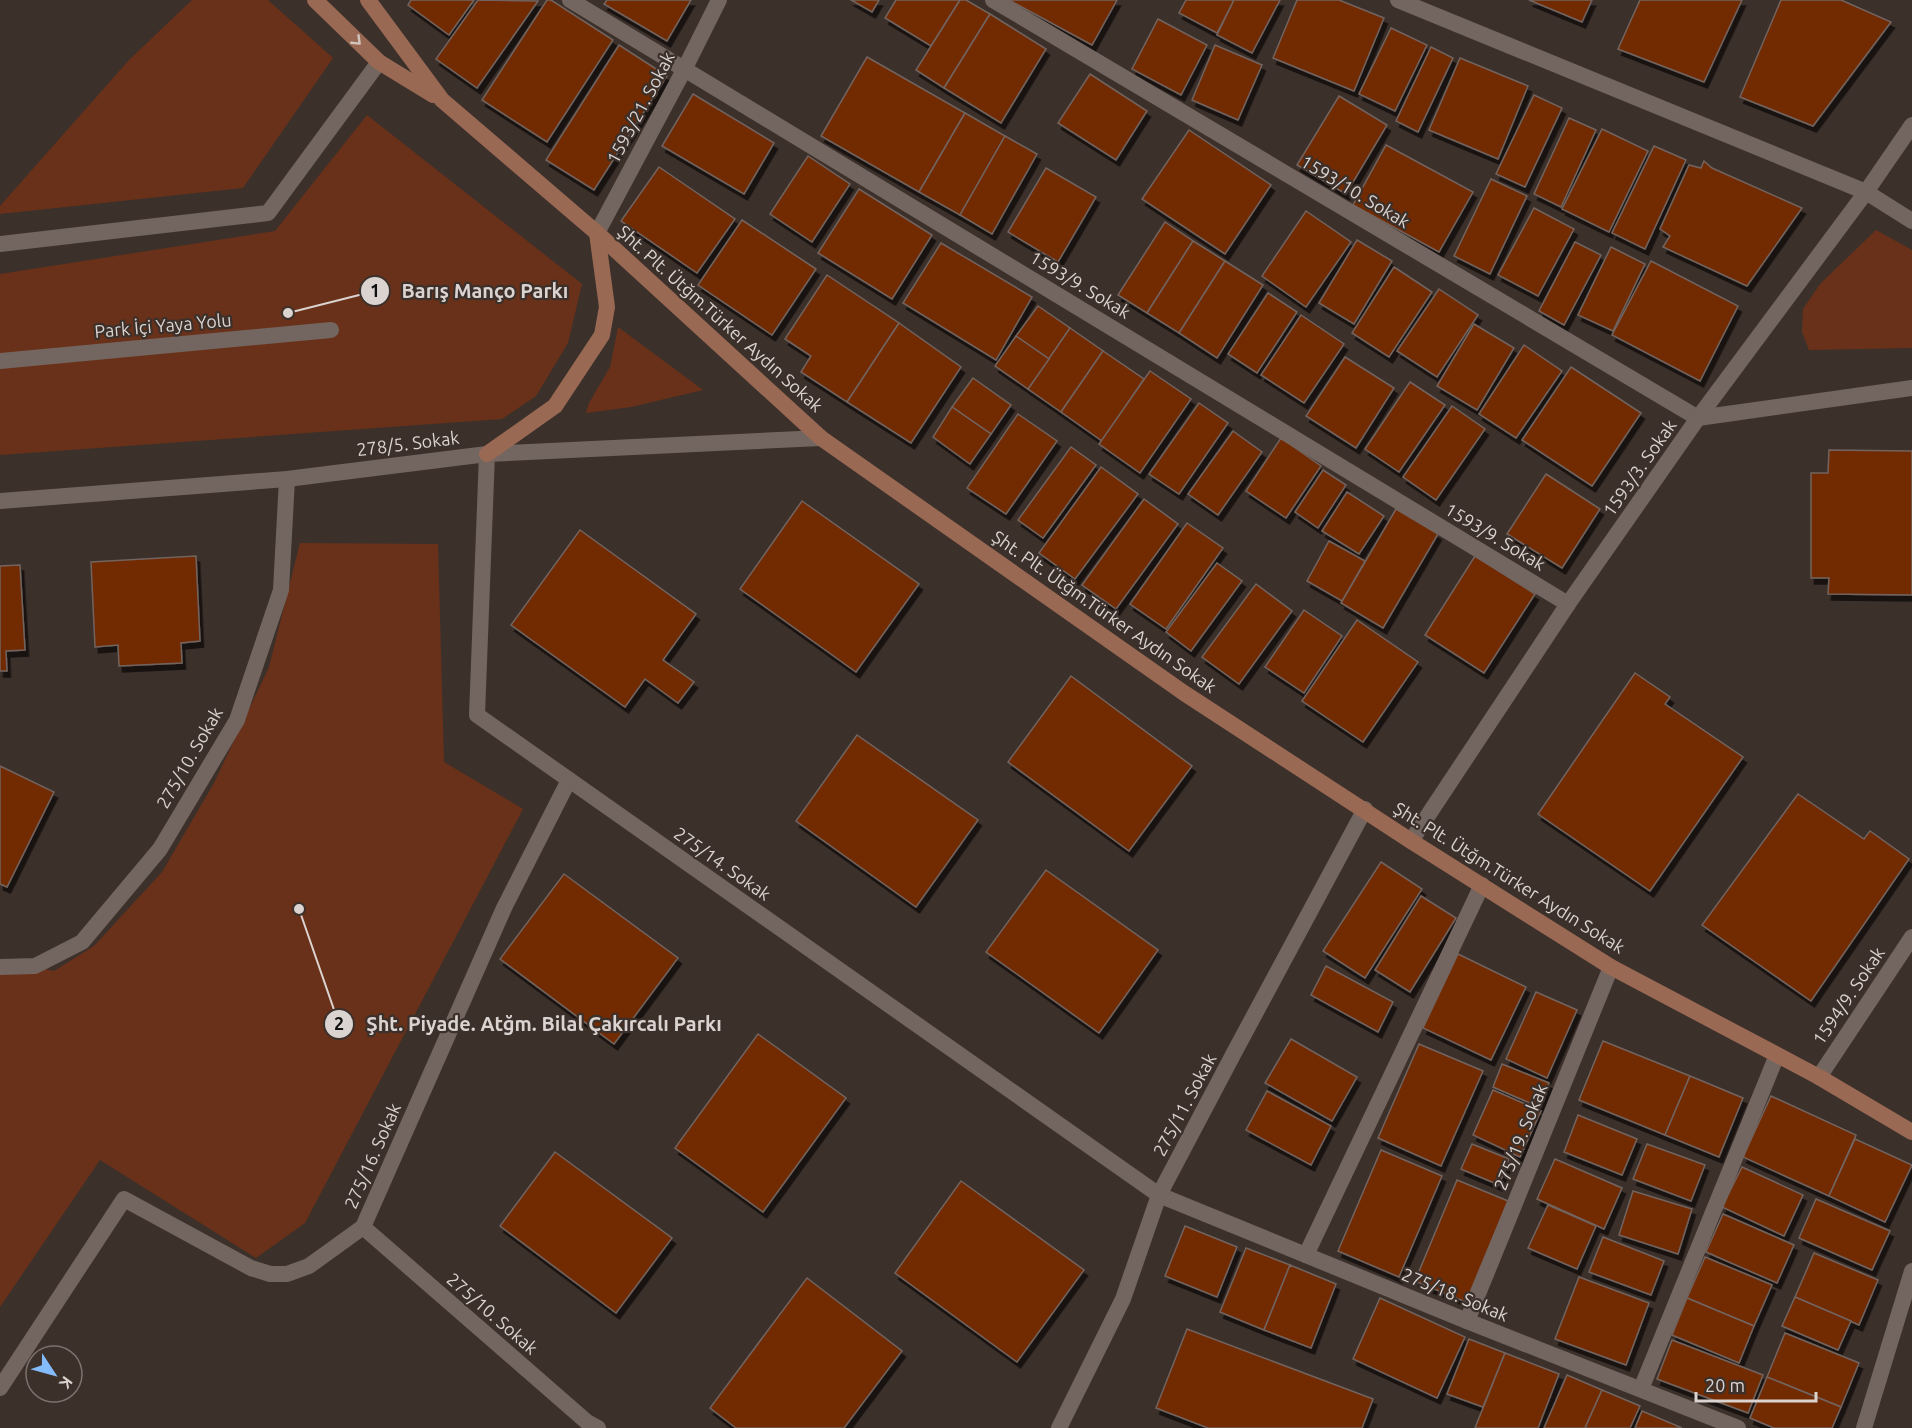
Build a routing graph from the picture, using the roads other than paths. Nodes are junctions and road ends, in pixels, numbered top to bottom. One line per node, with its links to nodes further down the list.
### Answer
1 (315, 0): 7 (main road, one-way to 7)
2 (368, 0): 9 (main road, Şht. Plt. Ütğm.Türker Aydın Sokak)
3 (570, 0): 8 (street, 1593/9. Sokak)
4 (719, 0): 8 (street, 1593/21. Sokak)
5 (993, 0): 18 (street, 1593/10. Sokak)
6 (1398, 0): 11 (street)
7 (379, 62): 9 (main road); 14 (street)
8 (685, 68): 13 (street, 1593/21. Sokak); 23 (street, 1593/9. Sokak)
9 (442, 100): 13 (main road, Şht. Plt. Ütğm.Türker Aydın Sokak)
10 (1912, 125): 11 (street, 1593/3. Sokak)
11 (1866, 192): 12 (street); 18 (street, 1593/3. Sokak)
12 (1912, 221)
13 (597, 233): 19 (main road, Şht. Plt. Ütğm.Türker Aydın Sokak); 20 (main road)
14 (0, 244)
15 (330, 330): 16 (street, Park İçi Yaya Yolu)
16 (0, 361)
17 (1912, 388): 18 (street)
18 (1698, 418): 23 (street, 1593/3. Sokak)
19 (821, 438): 20 (street, 278/5. Sokak); 25 (main road, Şht. Plt. Ütğm.Türker Aydın Sokak)
20 (487, 454): 21 (street, 278/5. Sokak); 24 (street, 275/14. Sokak)
21 (286, 478): 22 (street, 278/5. Sokak); 29 (street, 275/10. Sokak)
22 (0, 501)
23 (1568, 604): 26 (street, 1593/3. Sokak)
24 (569, 780): 34 (street, 275/14. Sokak); 35 (street, 275/16. Sokak)
25 (1365, 809): 26 (main road, Şht. Plt. Ütğm.Türker Aydın Sokak); 34 (street, 275/11. Sokak)
26 (1411, 841): 27 (main road, Şht. Plt. Ütğm.Türker Aydın Sokak)
27 (1482, 885): 30 (main road, Şht. Plt. Ütğm.Türker Aydın Sokak); 36 (street)
28 (1912, 937): 32 (street, 1594/9. Sokak)
29 (0, 967)
30 (1611, 967): 31 (main road, Şht. Plt. Ütğm.Türker Aydın Sokak); 38 (street, 275/19. Sokak)
31 (1777, 1055): 32 (main road, Şht. Plt. Ütğm.Türker Aydın Sokak); 40 (street)
32 (1819, 1077): 33 (main road, Şht. Plt. Ütğm.Türker Aydın Sokak)
33 (1912, 1132)
34 (1160, 1195): 36 (street, 275/18. Sokak); 42 (street, 275/11. Sokak)
35 (363, 1227): 39 (street, 275/16. Sokak); 41 (street, 275/10. Sokak)
36 (1306, 1255): 38 (street, 275/18. Sokak)
37 (1912, 1271): 44 (street)
38 (1467, 1321): 40 (street, 275/18. Sokak)
39 (0, 1387)
40 (1641, 1389): 43 (street, 275/18. Sokak)
41 (589, 1426)
42 (1059, 1428)
43 (1738, 1428)
44 (1864, 1428)

